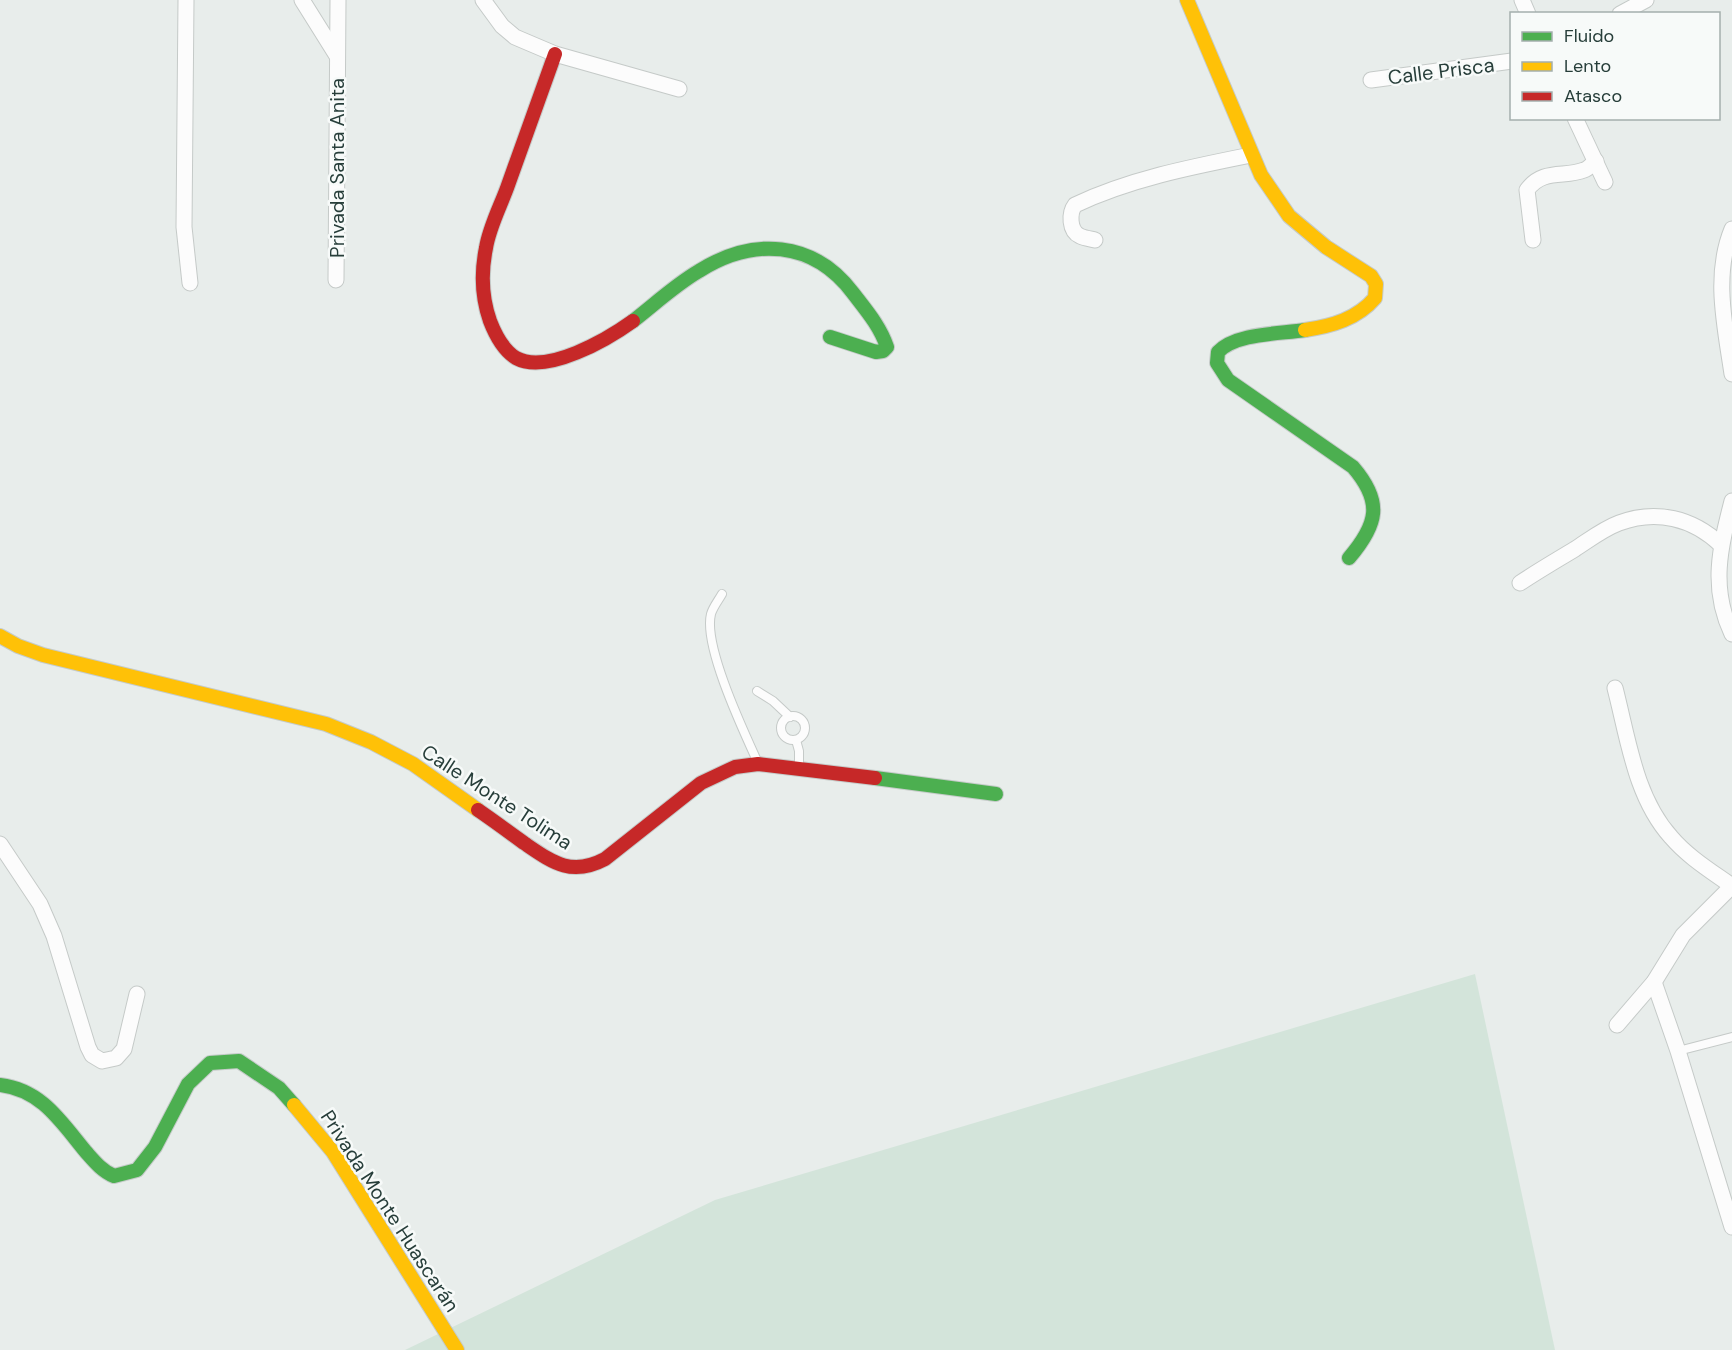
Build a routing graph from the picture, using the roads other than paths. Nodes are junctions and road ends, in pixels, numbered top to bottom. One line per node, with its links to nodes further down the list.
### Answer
1 (186, 0): 21 (street)
2 (302, 0): 9 (street)
3 (338, 0): 9 (street, Privada Santa Anita)
4 (483, 0): 8 (street)
5 (1187, 0): 14 (street)
6 (1646, 0): 7 (street)
7 (1624, 12)
8 (555, 54): 12 (street); 22 (street)
9 (337, 56): 20 (street, Privada Santa Anita)
10 (1510, 61): 11 (street, Calle Prisca)
11 (1371, 80)
12 (679, 89)
13 (1576, 120): 15 (street)
14 (1251, 155): 18 (street); 26 (street)
15 (1596, 162): 16 (street); 19 (street)
16 (1605, 182)
17 (1732, 229): 23 (street)
18 (1095, 240)
19 (1533, 240)
20 (336, 280)
21 (190, 283)
22 (830, 337)
23 (1732, 374)
24 (1732, 501): 25 (street)
25 (1721, 545): 27 (street); 29 (street)
26 (1349, 558)
27 (1520, 583)
28 (722, 594): 35 (lane)
29 (1732, 634)
30 (0, 636): 35 (street, Calle Monte Tolima)
31 (1615, 688): 39 (street)
32 (757, 691): 33 (lane)
33 (790, 717): 34 (lane); 34 (lane)
34 (796, 740): 36 (lane)
35 (758, 764): 36 (street, Calle Monte Tolima)
36 (799, 768): 37 (street, Calle Monte Tolima)
37 (996, 794)
38 (0, 844): 41 (street)
39 (1732, 886): 40 (street)
40 (1654, 982): 42 (street); 44 (street)
41 (137, 994)
42 (1617, 1025)
43 (1732, 1037): 44 (lane)
44 (1678, 1051): 47 (street)
45 (0, 1077): 46 (lane)
46 (0, 1085): 48 (street, Privada Monte Huascarán)
47 (1732, 1227)
48 (457, 1350)

